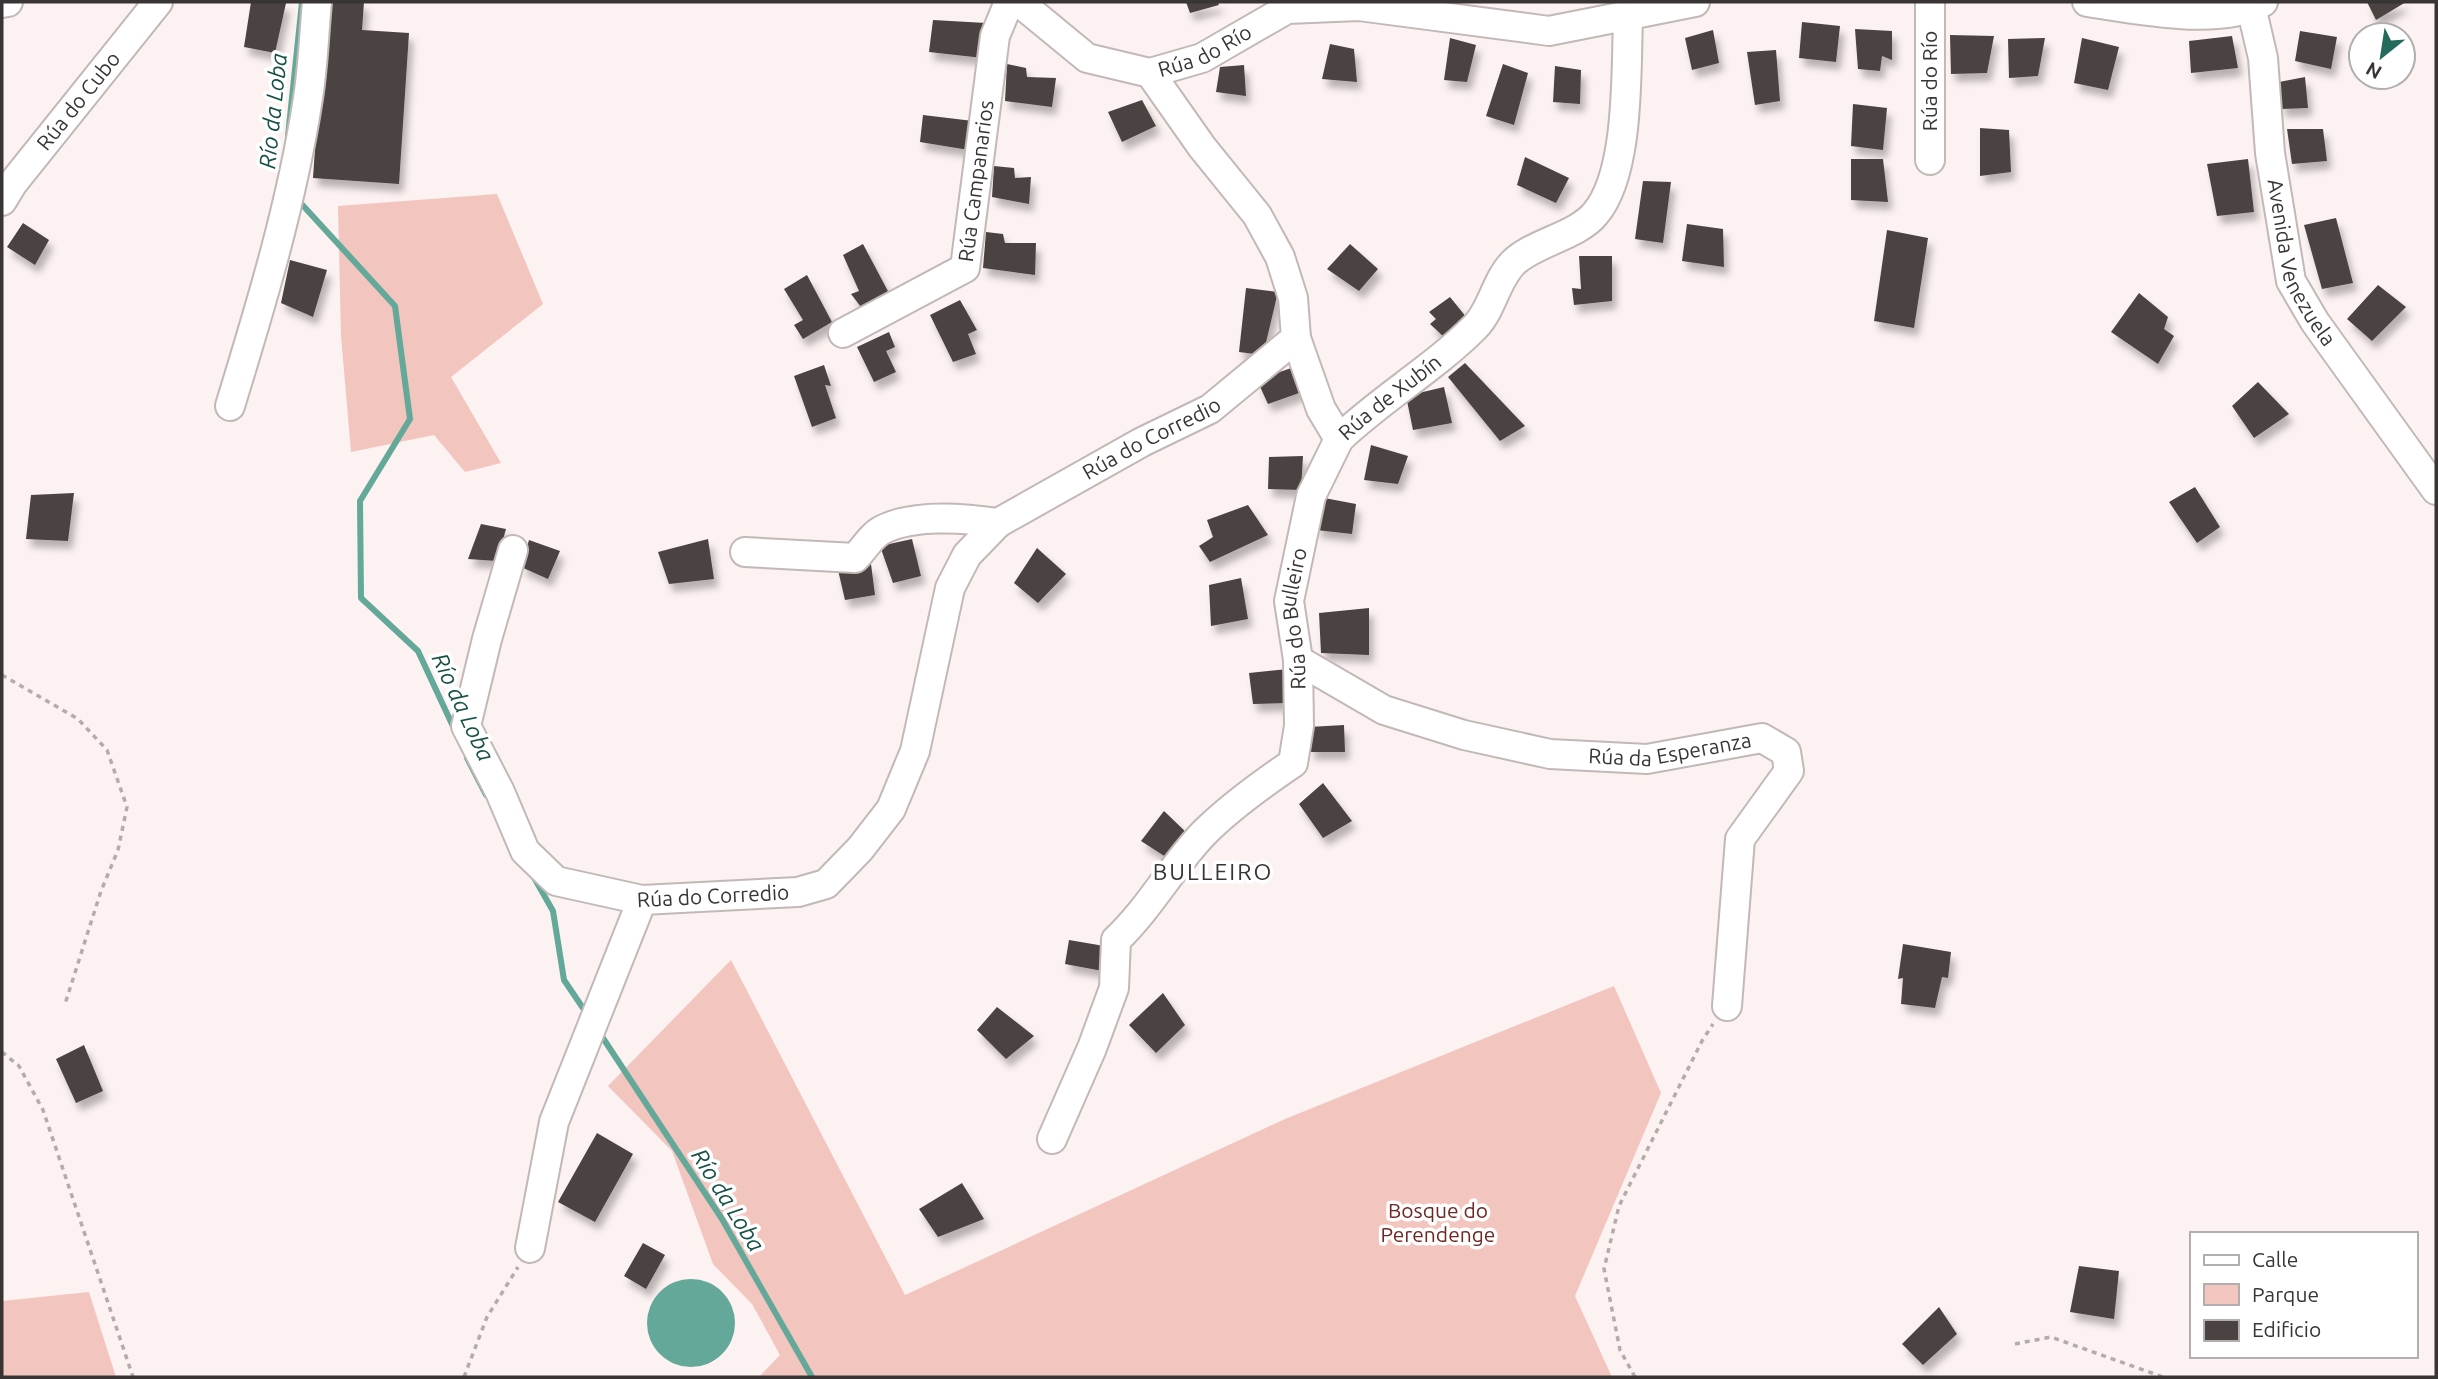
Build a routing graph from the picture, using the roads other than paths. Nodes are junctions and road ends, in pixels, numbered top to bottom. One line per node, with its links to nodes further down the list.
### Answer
1 (8, 2): 9 (street)
2 (158, 2): 15 (street, Rúa do Cubo)
3 (317, 2): 18 (street)
4 (1009, 2): 16 (street, Rúa Campanarios)
5 (1019, 2): 13 (street, Rúa do Río)
6 (1695, 2): 12 (street, Rúa do Río)
7 (1930, 2): 14 (street, Rúa do Río)
8 (2087, 2): 10 (street)
9 (2, 3)
10 (2255, 4): 20 (street, Avenida Venezuela)
11 (1438, 8): 12 (street, Rúa do Río); 13 (street, Rúa do Río)
12 (1628, 17): 19 (street, Rúa de Xubín)
13 (1150, 74): 17 (street, Rúa de Xubín)
14 (1930, 160)
15 (2, 201)
16 (843, 333)
17 (1296, 338): 19 (street, Rúa de Xubín); 21 (street, Rúa do Corredio)
18 (230, 406)
19 (1339, 439): 24 (street, Rúa do Bulleiro)
20 (2436, 491)
21 (998, 523): 23 (street); 25 (street, Rúa do Corredio)
22 (513, 550): 25 (street, Rúa do Corredio)
23 (745, 552)
24 (1298, 660): 26 (street, Rúa da Esperanza); 27 (street, Rúa do Bulleiro)
25 (642, 900): 28 (street)
26 (1727, 1006)
27 (1052, 1139)
28 (530, 1248)

